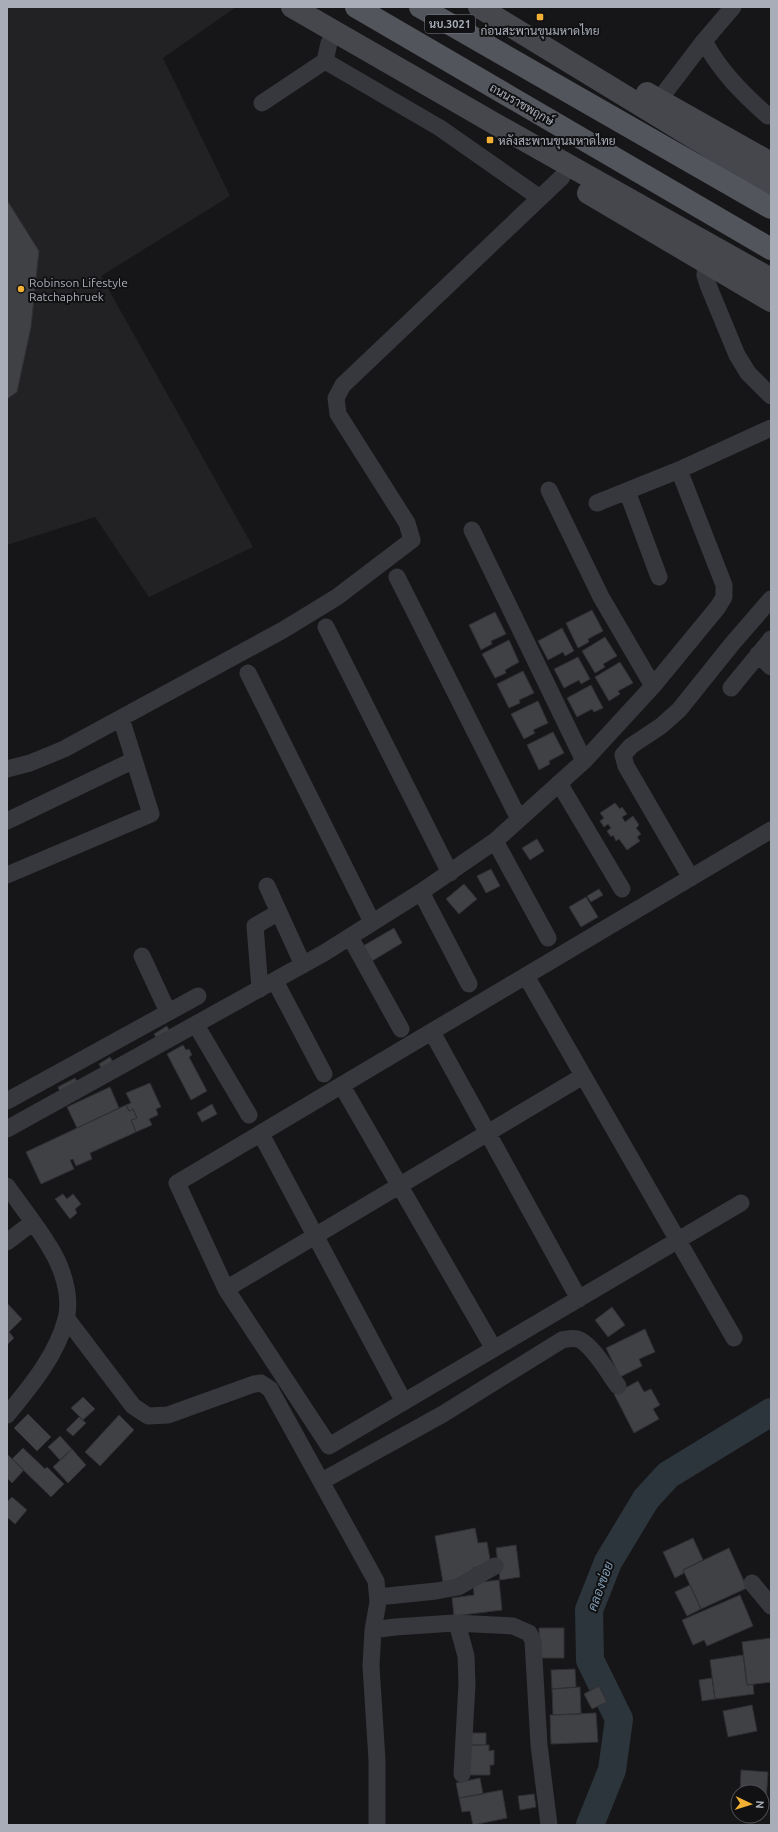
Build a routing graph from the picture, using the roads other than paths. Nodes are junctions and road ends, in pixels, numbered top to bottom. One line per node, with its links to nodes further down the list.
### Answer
1 (292, 7): 8 (main road)
2 (356, 7): 21 (main road, ถนนราชพฤกษ์ / นบ.3021)
3 (420, 7): 10 (main road, นบ.3021)
4 (442, 7): 10 (main road)
5 (479, 7): 18 (main road, นบ.3021)
6 (483, 7): 12 (main road)
7 (733, 7): 9 (street)
8 (336, 32): 11 (street); 15 (main road)
9 (704, 41): 12 (street); 14 (street)
10 (480, 42): 20 (main road, นบ.3021)
11 (325, 60): 13 (street); 19 (street)
12 (659, 100): 16 (main road)
13 (262, 103)
14 (768, 116)
15 (497, 125): 17 (main road); 23 (main road)
16 (771, 163)
17 (562, 177): 19 (street); 22 (main road)
18 (771, 185)
19 (540, 198): 42 (street)
20 (769, 207)
21 (771, 249)
22 (706, 263): 24 (main road); 25 (street)
23 (771, 279)
24 (771, 301)
25 (771, 396)
26 (771, 428): 27 (street)
27 (679, 470): 29 (street); 40 (street)
28 (549, 490): 40 (street)
29 (627, 491): 30 (street); 32 (street)
30 (597, 503)
31 (472, 530): 44 (street)
32 (659, 577)
33 (397, 578): 47 (street)
34 (771, 599): 53 (street)
35 (326, 627): 51 (street)
36 (771, 639): 37 (street)
37 (758, 654): 38 (street); 41 (street)
38 (771, 667)
39 (248, 674): 58 (street)
40 (653, 686): 44 (street)
41 (731, 688)
42 (120, 718): 43 (street); 45 (street)
43 (134, 760): 48 (street); 52 (street)
44 (584, 761): 46 (street)
45 (7, 769)
46 (559, 783): 47 (street); 55 (street)
47 (519, 819): 50 (street)
48 (7, 821)
49 (771, 830): 53 (street)
50 (495, 841): 51 (street); 60 (street)
51 (450, 873): 56 (street)
52 (7, 875)
53 (691, 878): 63 (street)
54 (267, 886): 57 (street)
55 (622, 889)
56 (421, 892): 58 (street); 65 (street)
57 (279, 912): 62 (street); 66 (street)
58 (372, 922): 59 (street)
59 (350, 937): 62 (street); 70 (street)
60 (548, 938)
61 (142, 956): 68 (street)
62 (303, 965): 64 (street)
63 (526, 976): 71 (street); 73 (street)
64 (275, 981): 66 (street); 72 (street)
65 (469, 984)
66 (260, 989): 69 (street)
67 (198, 996): 68 (street)
68 (168, 1012): 75 (street)
69 (196, 1025): 76 (street); 77 (street)
70 (401, 1029)
71 (432, 1032): 74 (street); 78 (street)
72 (324, 1074)
73 (583, 1076): 78 (street); 85 (street)
74 (342, 1086): 79 (street); 81 (street)
75 (7, 1101)
76 (249, 1115)
77 (7, 1129)
78 (488, 1133): 81 (street); 88 (street)
79 (261, 1134): 84 (street); 87 (street)
80 (7, 1186): 83 (street)
81 (399, 1186): 84 (street); 91 (street)
82 (741, 1203): 85 (street)
83 (33, 1222): 86 (street); 89 (street)
84 (315, 1236): 87 (street); 93 (street)
85 (678, 1240): 88 (street); 90 (street)
86 (7, 1242)
87 (226, 1289): 93 (street)
88 (579, 1299): 91 (street)
89 (67, 1319): 94 (street); 95 (street)
90 (734, 1338)
91 (494, 1349): 93 (street)
92 (618, 1386): 95 (street)
93 (404, 1402)
94 (7, 1415)
95 (322, 1481): 98 (street)
96 (495, 1566): 98 (street)
97 (752, 1584): 99 (street)
98 (378, 1597): 101 (street)
99 (771, 1606)
100 (457, 1623): 101 (street); 102 (street); 104 (street)
101 (373, 1630): 103 (street)
102 (462, 1774)
103 (377, 1825)
104 (549, 1825)

